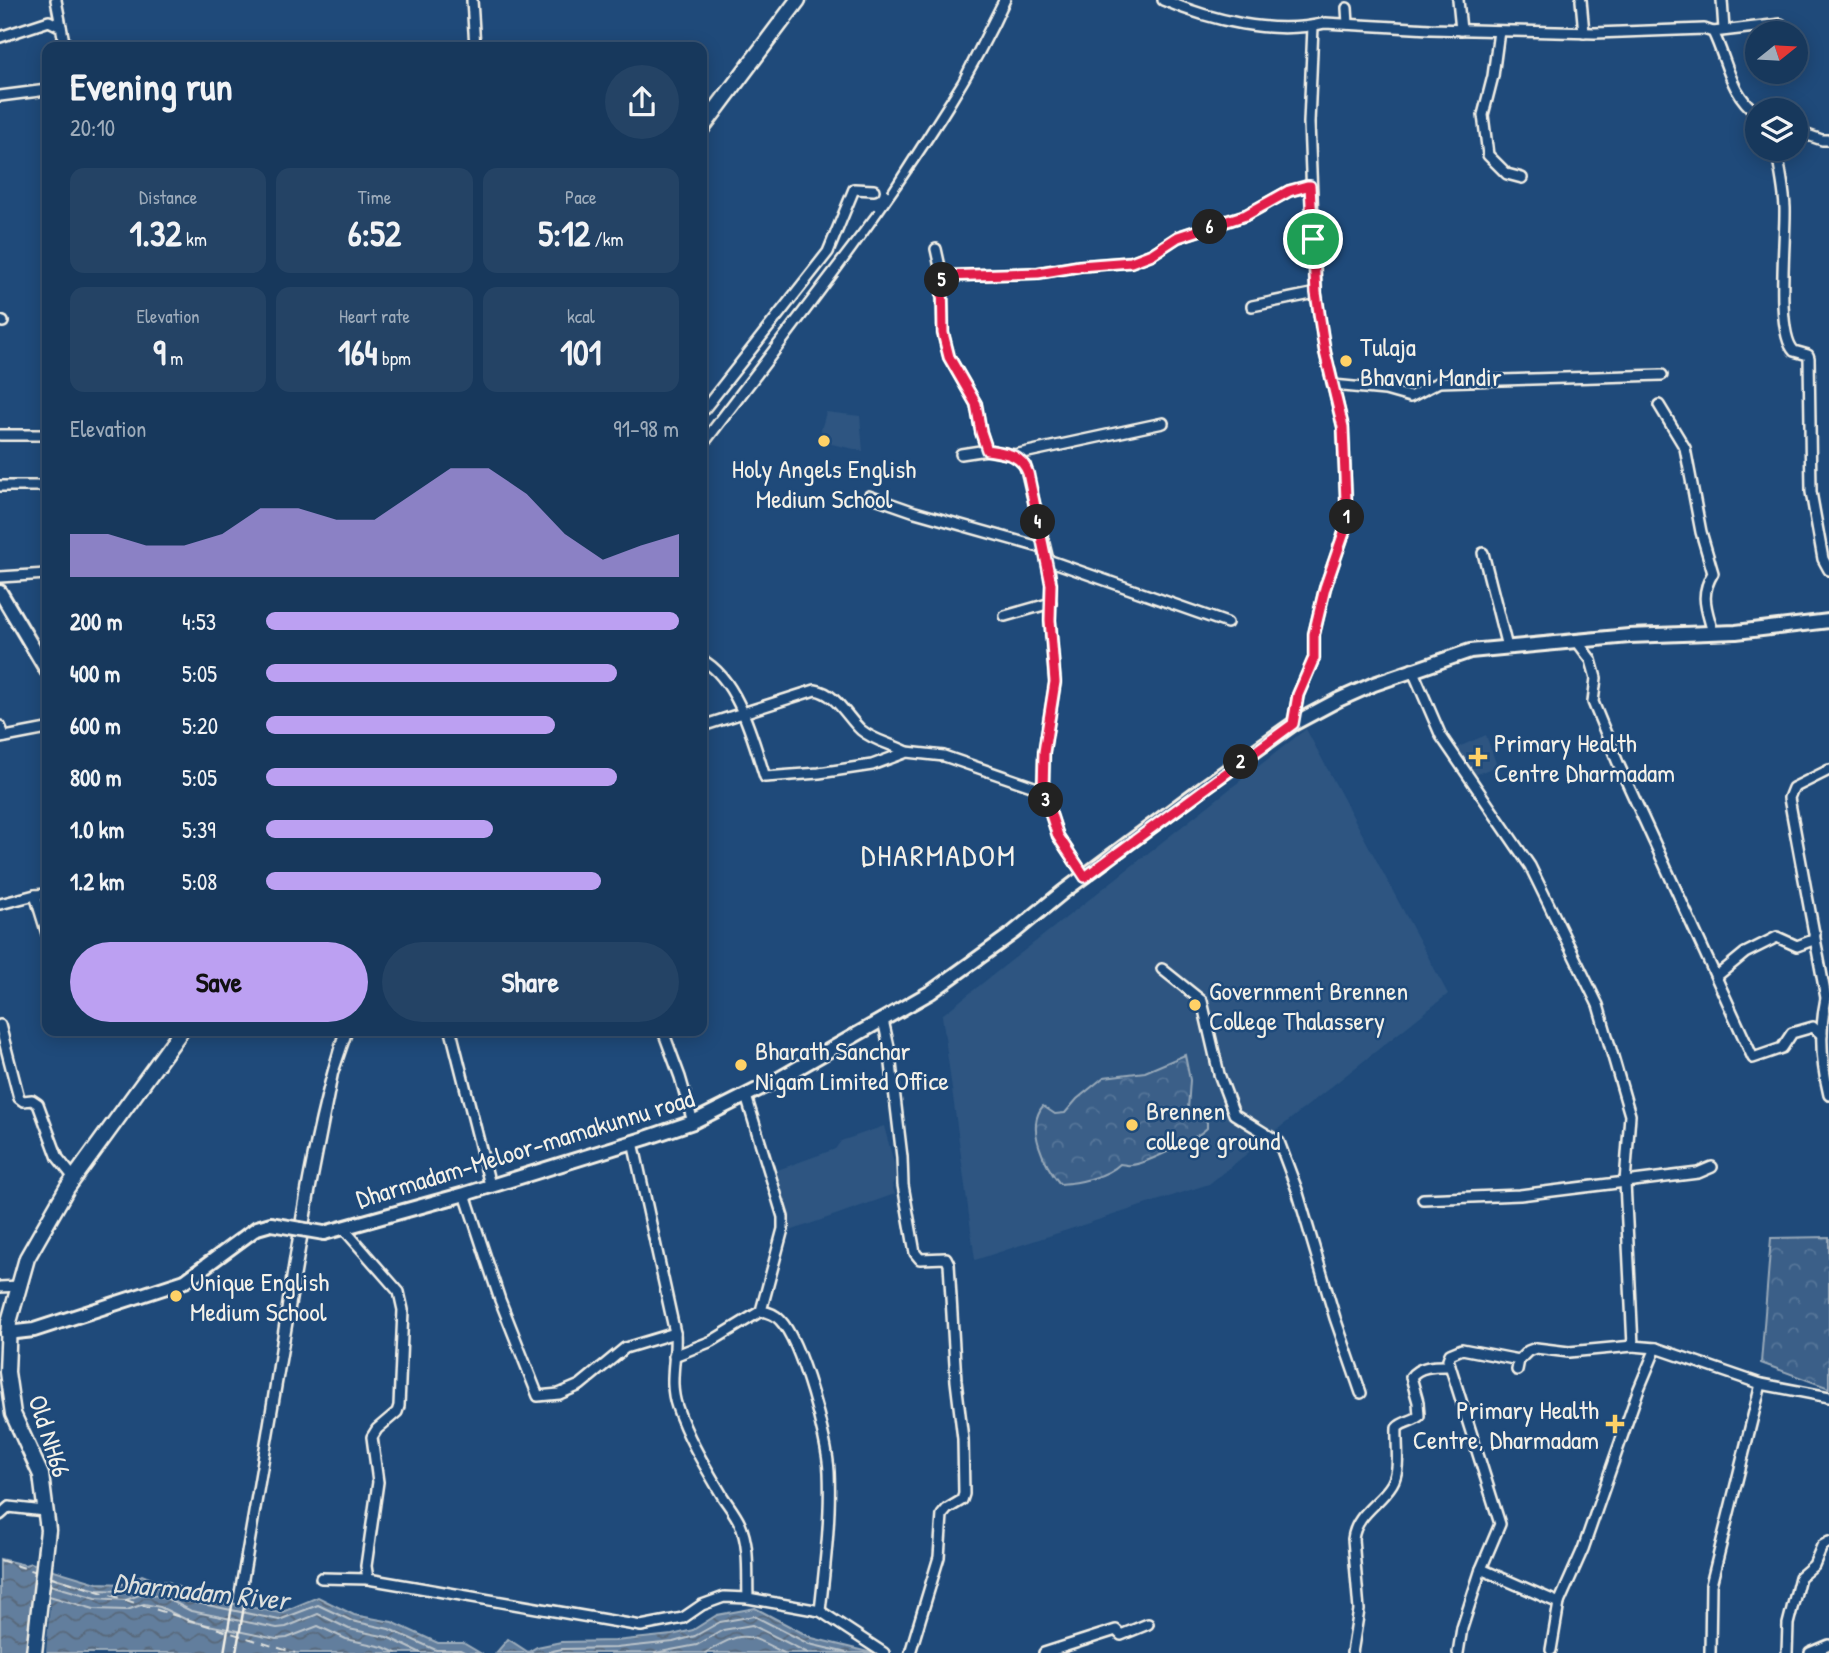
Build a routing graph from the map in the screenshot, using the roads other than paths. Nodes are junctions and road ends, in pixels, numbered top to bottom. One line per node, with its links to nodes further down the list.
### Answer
1 (56, 0): 11 (street)
2 (472, 0): 20 (street)
3 (798, 0): 24 (main road)
4 (1165, 0): 10 (street)
5 (1458, 0): 13 (street)
6 (1581, 0): 17 (street)
7 (1723, 0): 14 (street)
8 (1348, 8): 9 (street)
9 (1348, 24): 10 (street); 13 (street)
10 (1313, 26): 29 (street)
11 (61, 27): 18 (street); 19 (street)
12 (1745, 28): 14 (street)
13 (1461, 30): 15 (street)
14 (1724, 30): 16 (street)
15 (1499, 31): 17 (street); 28 (street)
16 (1713, 32): 17 (street); 23 (street)
17 (1584, 33)
18 (0, 37)
19 (64, 42)
20 (475, 42)
21 (42, 91): 22 (street)
22 (0, 96)
23 (1745, 105)
24 (707, 121)
25 (1808, 135): 26 (street)
26 (1829, 140)
27 (1778, 161): 51 (street)
28 (1521, 177)
29 (1310, 186): 32 (street); 33 (street)
30 (874, 190): 38 (street)
31 (936, 249): 32 (street)
32 (942, 276): 42 (street)
33 (1316, 293): 34 (street); 36 (street)
34 (1252, 306)
35 (1662, 375): 36 (street)
36 (1333, 385): 67 (street)
37 (1659, 405): 59 (street)
38 (707, 406)
39 (1163, 424): 44 (street)
40 (0, 435): 41 (street)
41 (42, 435)
42 (987, 450): 43 (street); 44 (street)
43 (961, 454)
44 (1014, 455): 48 (street)
45 (0, 486): 46 (street)
46 (42, 486)
47 (869, 496): 48 (street)
48 (1043, 548): 50 (street)
49 (1483, 553): 61 (street)
50 (1048, 560): 55 (street); 58 (street)
51 (1829, 570)
52 (42, 574): 53 (street)
53 (0, 578)
54 (0, 592): 62 (main road)
55 (1051, 603): 56 (street); 73 (street)
56 (1005, 616)
57 (1829, 621): 59 (main road, Dharmadam-Meloor-mamakunnu road)
58 (1227, 623)
59 (1713, 633): 60 (main road, Dharmadam-Meloor-mamakunnu road)
60 (1576, 640): 61 (main road, Dharmadam-Meloor-mamakunnu road); 81 (street)
61 (1507, 647): 64 (main road, Dharmadam-Meloor-mamakunnu road)
62 (42, 663)
63 (707, 664): 65 (street)
64 (1412, 669): 67 (main road, Dharmadam-Meloor-mamakunnu road); 94 (street)
65 (743, 712): 66 (street); 71 (street); 71 (street)
66 (707, 724)
67 (1293, 724): 74 (main road, Dharmadam-Meloor-mamakunnu road)
68 (0, 726): 70 (street)
69 (42, 730): 70 (street)
70 (2, 738)
71 (907, 752): 73 (street)
72 (1829, 770): 79 (street)
73 (1043, 790): 74 (street)
74 (1085, 877): 82 (main road, Dharmadam-Meloor-mamakunnu road)
75 (42, 894): 76 (street)
76 (34, 895): 77 (street); 78 (street)
77 (0, 904)
78 (42, 919)
79 (1815, 933): 81 (street); 84 (street)
80 (1162, 969): 111 (street)
81 (1717, 976): 84 (street)
82 (883, 1020): 89 (main road, Dharmadam-Meloor-mamakunnu road); 128 (street)
83 (0, 1025): 93 (street)
84 (1822, 1035): 88 (street)
85 (177, 1036): 93 (main road, Old NH66)
86 (452, 1036): 95 (street)
87 (665, 1036): 90 (street)
88 (1829, 1095)
89 (746, 1096): 90 (main road, Dharmadam-Meloor-mamakunnu road); 101 (street)
90 (693, 1122): 91 (main road, Dharmadam-Meloor-mamakunnu road)
91 (633, 1142): 95 (main road, Dharmadam-Meloor-mamakunnu road); 103 (street)
92 (1712, 1167): 94 (street)
93 (74, 1178): 99 (main road, Old NH66)
94 (1625, 1182): 97 (street); 104 (street)
95 (491, 1185): 96 (main road, Dharmadam-Meloor-mamakunnu road)
96 (465, 1194): 98 (main road, Dharmadam-Meloor-mamakunnu road); 103 (street)
97 (1423, 1199)
98 (344, 1228): 102 (main road, Dharmadam-Meloor-mamakunnu road, bridge); 119 (street)
99 (19, 1286): 100 (street); 102 (main road, Old NH66)
100 (0, 1287)
101 (761, 1311): 106 (street); 122 (street)
102 (7, 1333): 114 (main road, Old NH66)
103 (675, 1333): 106 (street)
104 (1633, 1346): 105 (street); 107 (street)
105 (1657, 1348): 110 (street); 121 (street)
106 (674, 1356): 120 (street)
107 (1519, 1360): 108 (street); 109 (street)
108 (1450, 1366): 117 (street); 130 (street)
109 (1517, 1370)
110 (1761, 1384): 112 (street); 132 (street)
111 (1361, 1393)
112 (1829, 1397)
113 (5, 1505): 114 (street); 115 (street)
114 (44, 1511): 126 (main road, Old NH66)
115 (0, 1515)
116 (1829, 1542): 133 (street)
117 (1481, 1569): 121 (street); 131 (street)
118 (321, 1578): 119 (street)
119 (368, 1579): 120 (street)
120 (748, 1598): 122 (street)
121 (1559, 1603): 125 (street)
122 (820, 1611): 127 (street)
123 (1148, 1624): 129 (street)
124 (1829, 1645): 134 (street)
125 (1551, 1650)
126 (34, 1653)
127 (884, 1653)
128 (910, 1653)
129 (1044, 1653)
130 (1352, 1653)
131 (1458, 1653)
132 (1710, 1653)
133 (1787, 1653)
134 (1810, 1653)

